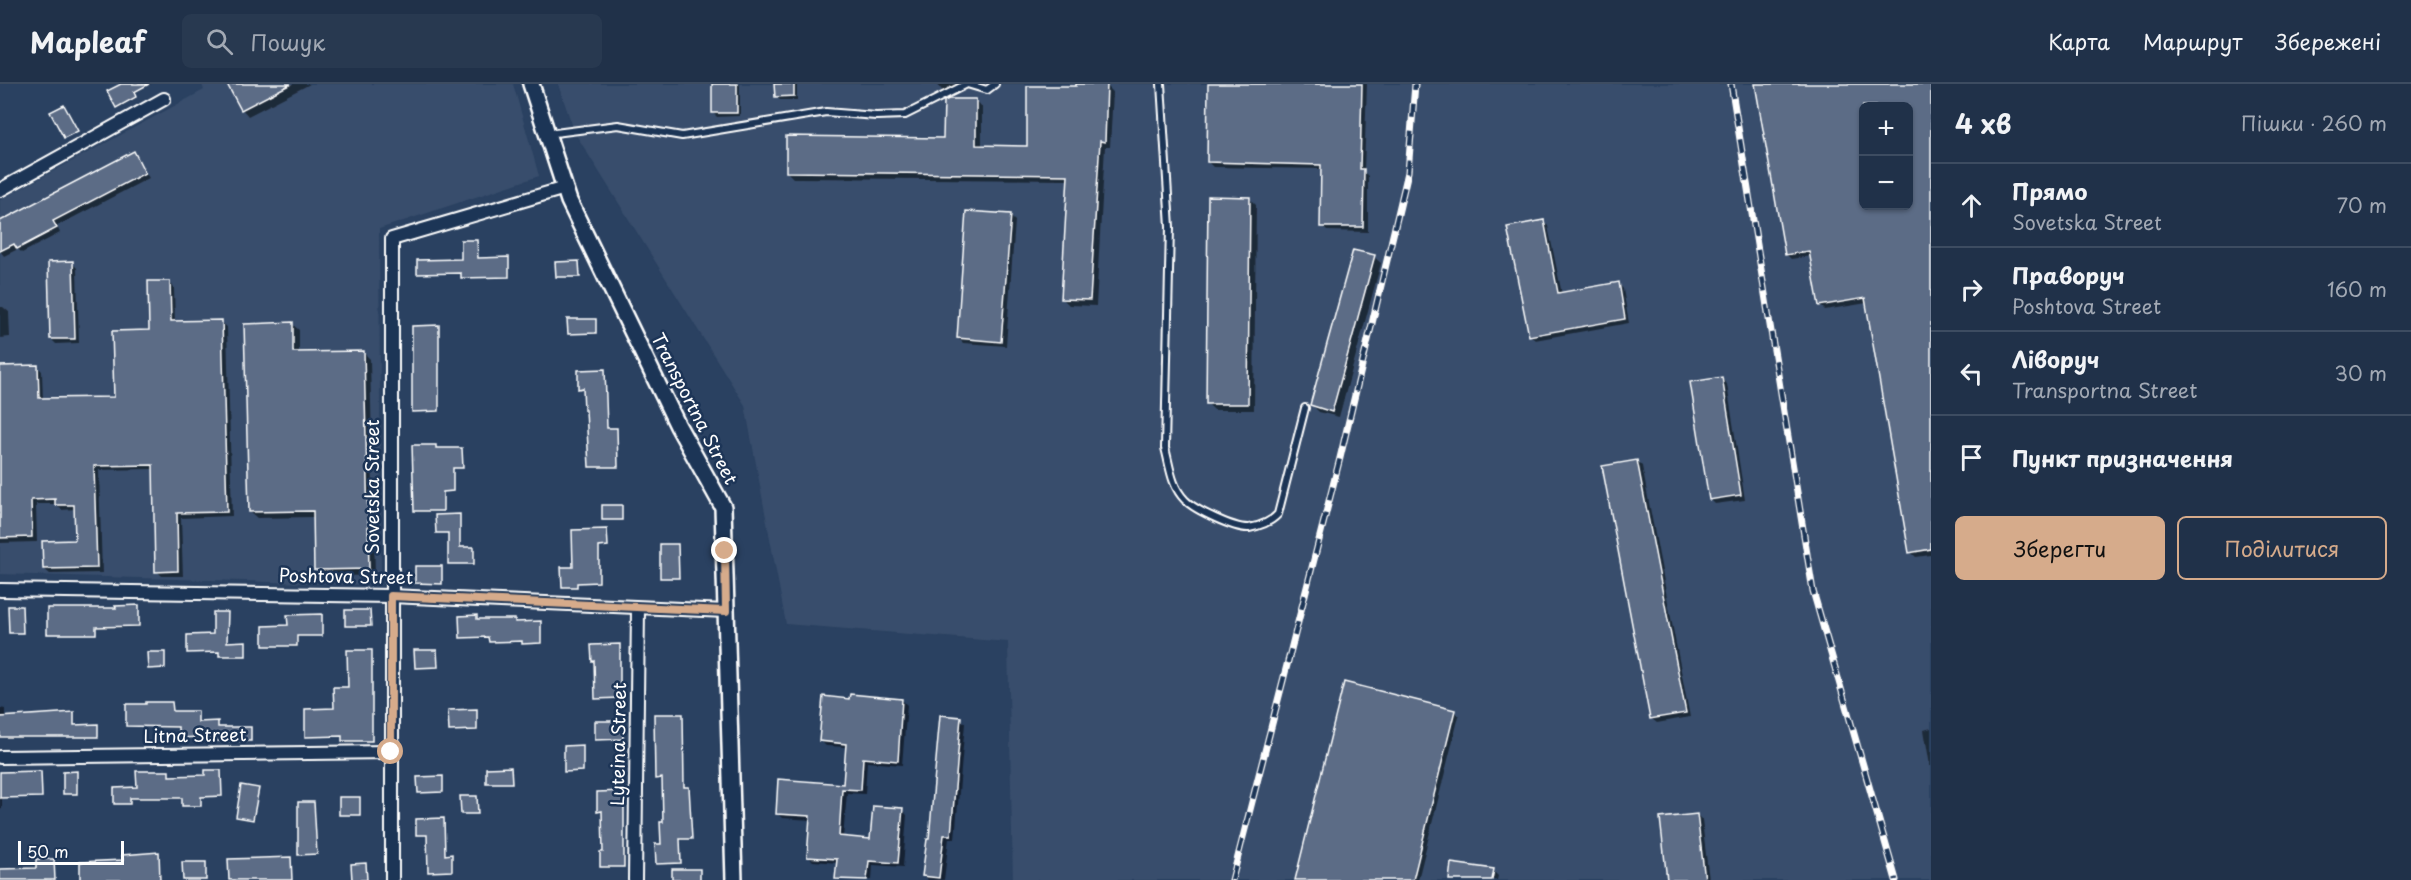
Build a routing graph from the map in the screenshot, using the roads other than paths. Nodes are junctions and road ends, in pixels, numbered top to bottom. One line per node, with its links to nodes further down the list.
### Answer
1 (531, 84): 5 (street, Transportna Street)
2 (995, 84): 5 (lane)
3 (1161, 84): 8 (lane)
4 (164, 99): 7 (street)
5 (547, 134): 6 (street, Transportna Street)
6 (565, 188): 10 (street, Sovetska Street); 12 (street, Transportna Street)
7 (0, 190)
8 (1305, 408)
9 (0, 590): 10 (street, Poshtova Street)
10 (391, 596): 11 (street, Poshtova Street); 13 (street, Sovetska Street)
11 (638, 608): 12 (street, Poshtova Street); 16 (street, Lyteina Street)
12 (726, 611): 17 (street, Transportna Street)
13 (391, 752): 14 (street, Litna Street); 15 (street, Sovetska Street)
14 (0, 757)
15 (392, 880)
16 (635, 880)
17 (734, 880)

